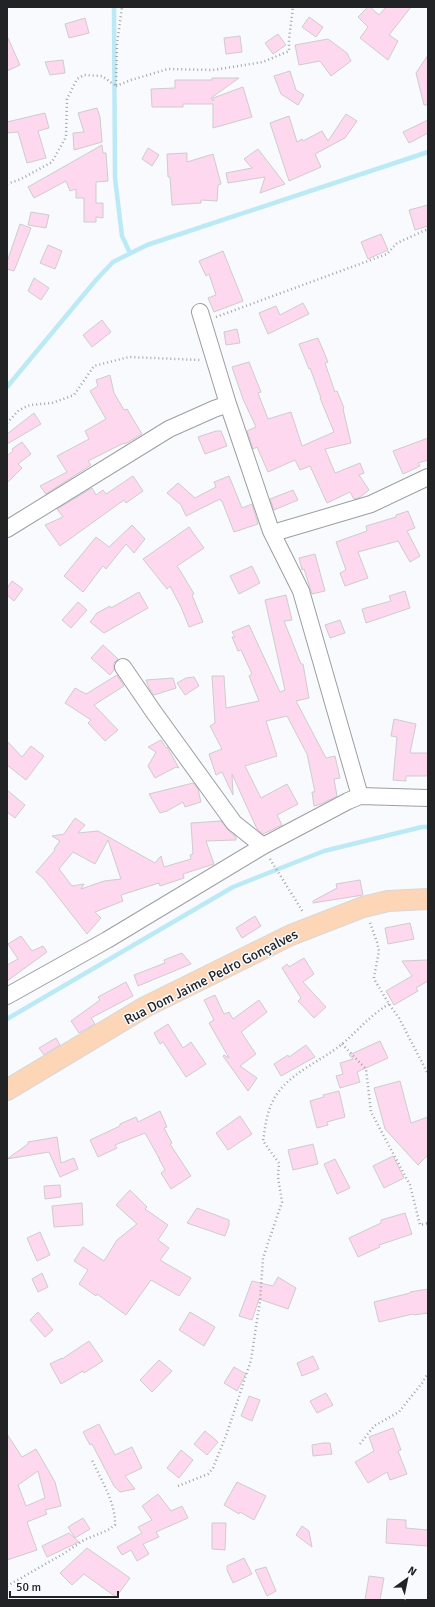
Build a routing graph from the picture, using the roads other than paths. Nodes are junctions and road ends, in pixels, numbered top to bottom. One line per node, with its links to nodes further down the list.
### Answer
1 (202, 316): 2 (street)
2 (228, 404): 4 (street); 5 (street)
3 (428, 477): 5 (street)
4 (7, 529)
5 (273, 533): 7 (street)
6 (124, 667): 9 (street)
7 (360, 796): 8 (street); 9 (street)
8 (428, 798)
9 (263, 846): 11 (street)
10 (428, 899): 12 (main road, Rua Dom Jaime Pedro Gonçalves)
11 (7, 996)
12 (7, 1090)

